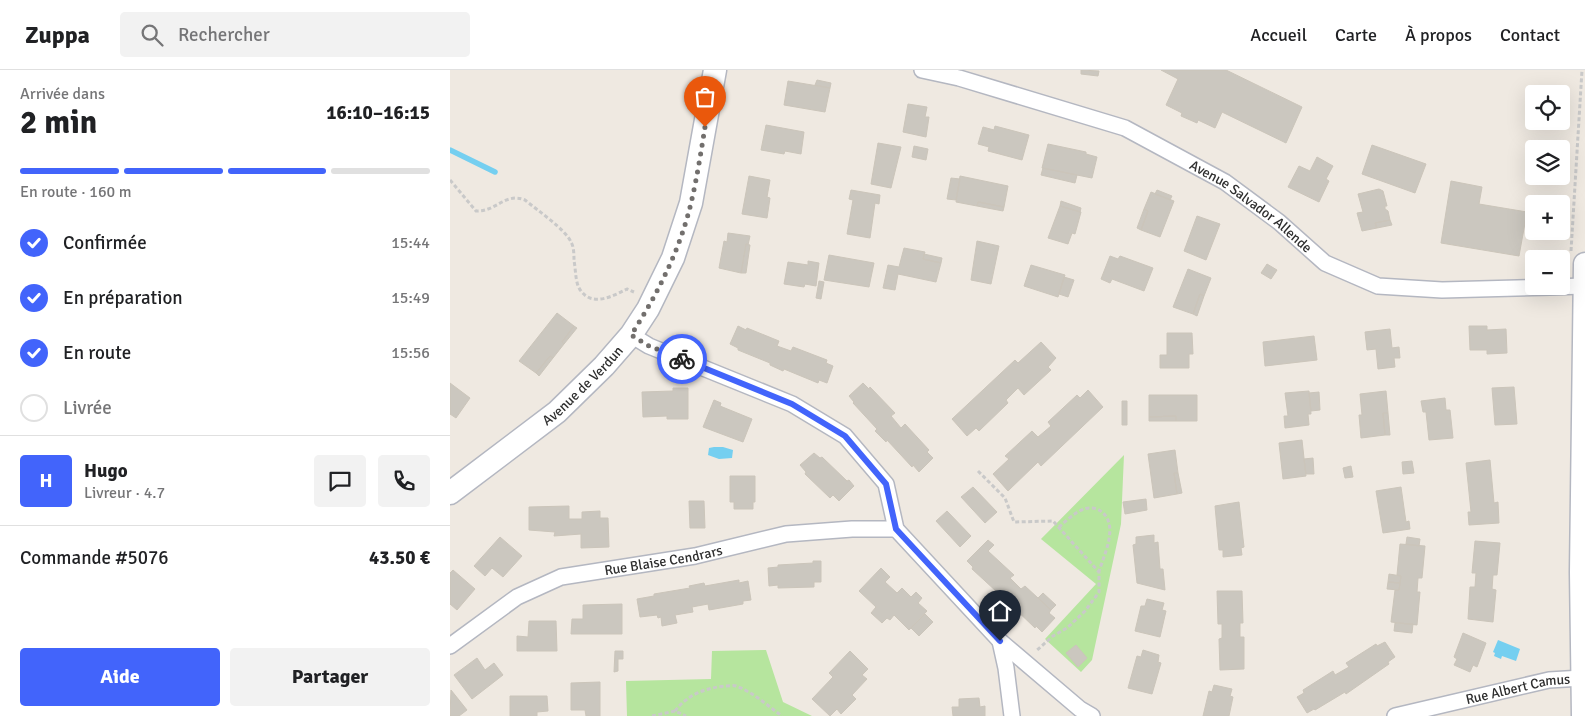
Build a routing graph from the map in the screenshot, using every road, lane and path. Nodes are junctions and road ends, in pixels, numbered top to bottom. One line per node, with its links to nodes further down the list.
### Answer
1 (716, 70): 7 (main road, Avenue de Verdun)
2 (922, 70): 6 (street, Avenue Salvador Allende)
3 (1582, 70): 5 (path)
4 (450, 180): 7 (path)
5 (1578, 259): 6 (main road)
6 (1584, 286): 17 (main road)
7 (652, 299): 8 (main road, Avenue de Verdun)
8 (631, 335): 10 (main road, Avenue de Verdun); 12 (street)
9 (978, 470): 11 (path)
10 (450, 493)
11 (1059, 527): 13 (path); 13 (path)
12 (896, 529): 14 (street); 15 (street, Rue Blaise Cendrars)
13 (1099, 572): 16 (path)
14 (1000, 641): 16 (street); 23 (street)
15 (450, 646)
16 (1024, 662): 24 (street)
17 (1582, 678): 25 (street, Rue Albert Camus); 26 (main road)
18 (674, 711): 19 (path); 21 (path); 22 (path)
19 (664, 715): 20 (path)
20 (652, 716)
21 (686, 716)
22 (782, 716)
23 (1012, 716)
24 (1092, 716)
25 (1395, 716)
26 (1583, 716)

